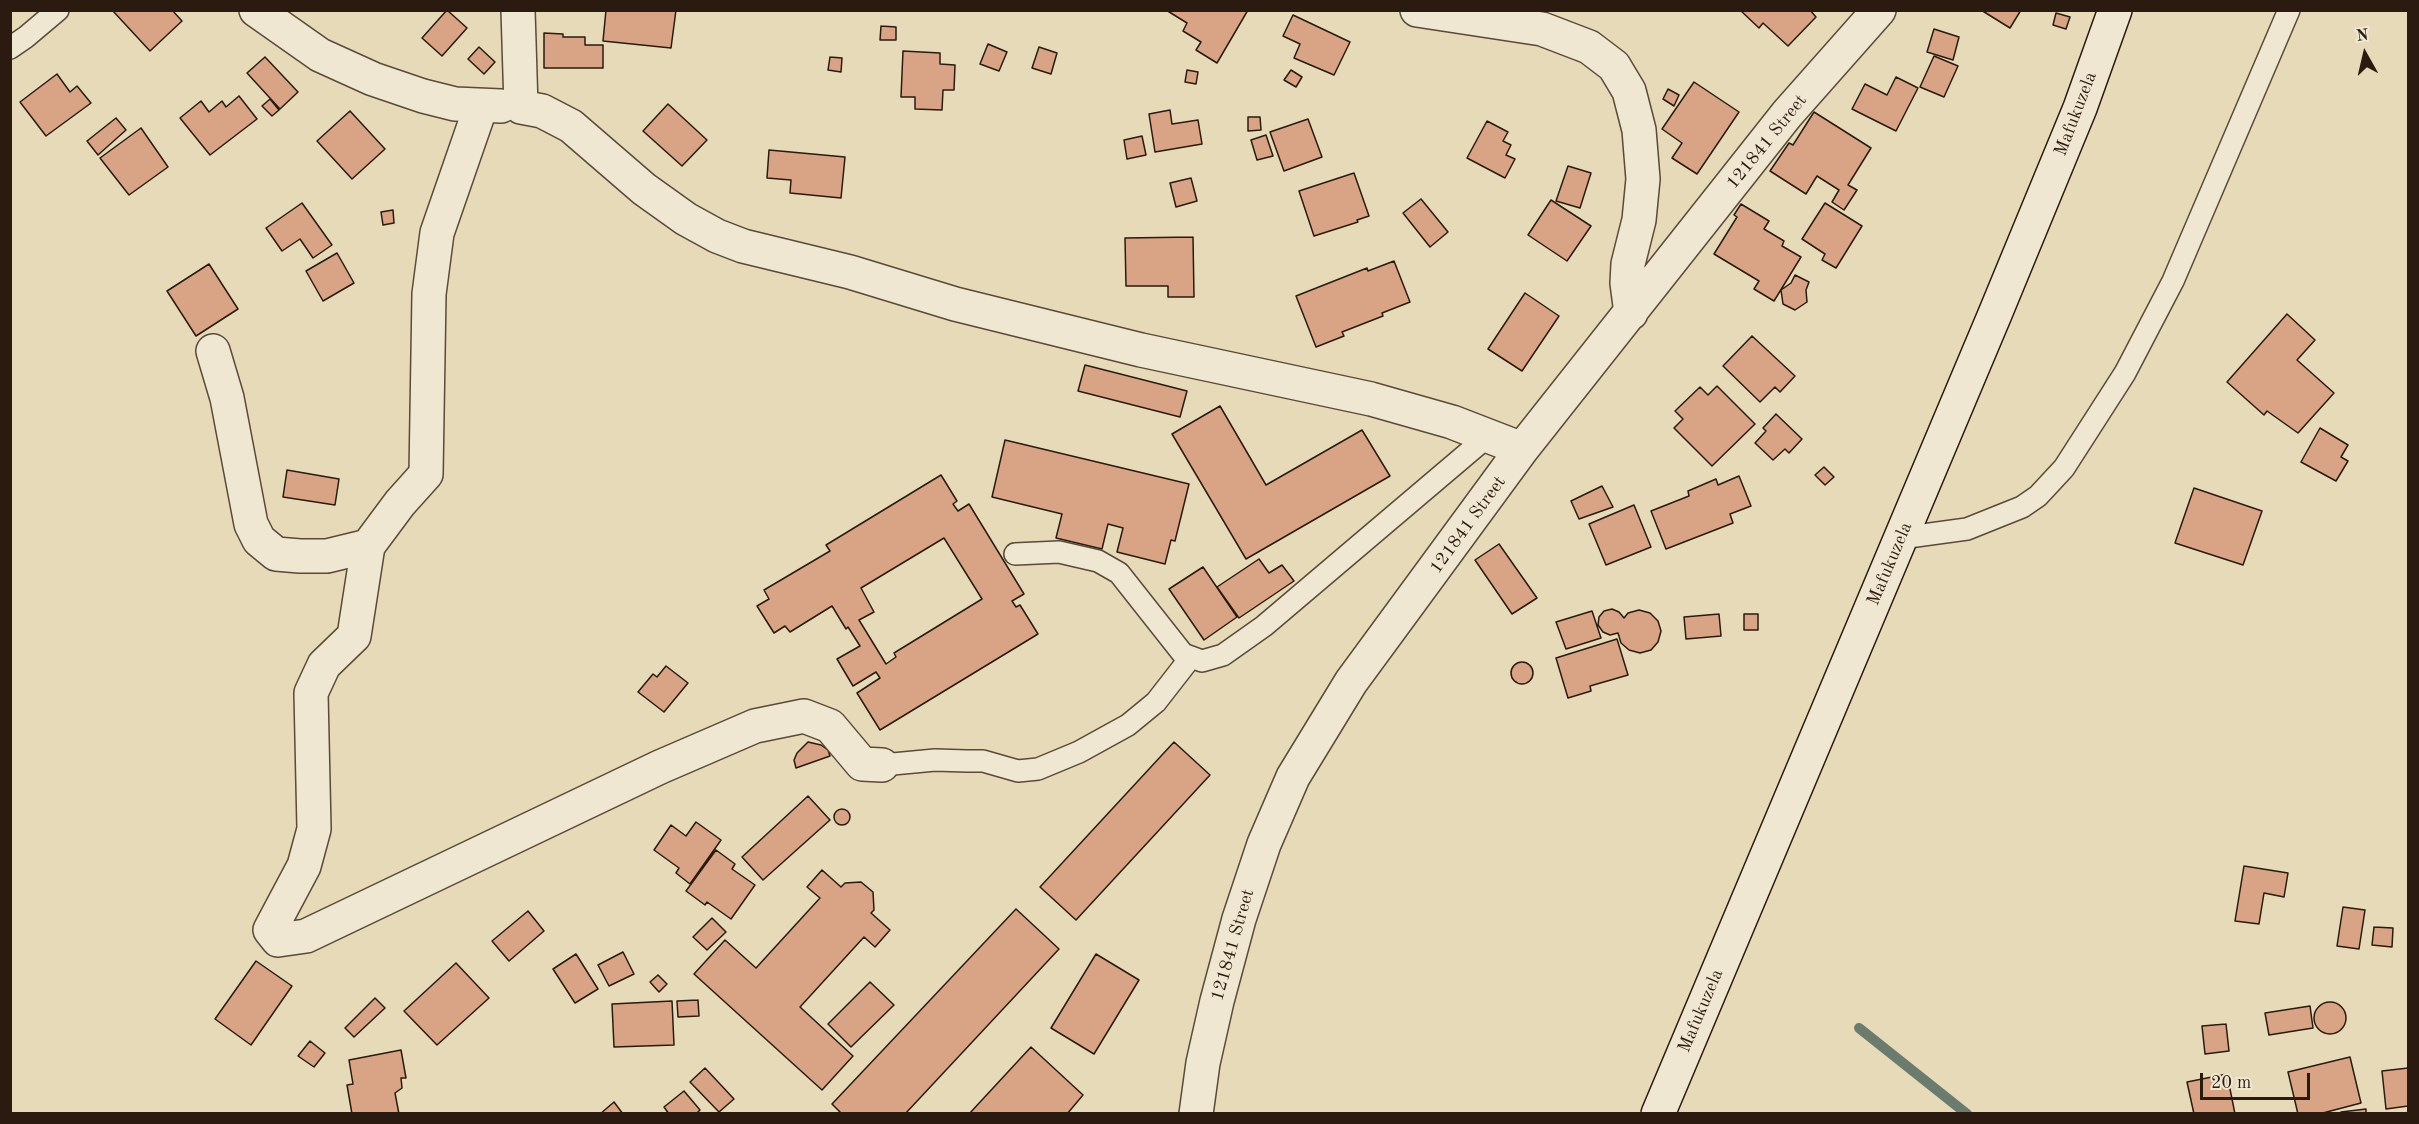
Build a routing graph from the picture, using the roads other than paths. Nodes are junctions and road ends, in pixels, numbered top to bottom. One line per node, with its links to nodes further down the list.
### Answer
1 (58, 10): 8 (lane)
2 (256, 10): 9 (street)
3 (518, 10): 10 (street)
4 (1417, 10): 11 (street)
5 (1879, 10): 11 (street, 121841 Street)
6 (2115, 10): 15 (street, Mafukuzela)
7 (2289, 10): 15 (lane)
8 (10, 48)
9 (482, 106): 10 (street); 16 (street)
10 (521, 107): 13 (street)
11 (1631, 313): 14 (street, 121841 Street)
12 (213, 351): 16 (street)
13 (1488, 436): 14 (street); 18 (lane)
14 (1522, 449): 20 (street, 121841 Street)
15 (1901, 538): 21 (street, Mafukuzela)
16 (368, 546): 19 (street)
17 (1015, 554): 18 (lane)
18 (1191, 657): 19 (lane)
19 (882, 765)
20 (1196, 1113)
21 (1658, 1113)

